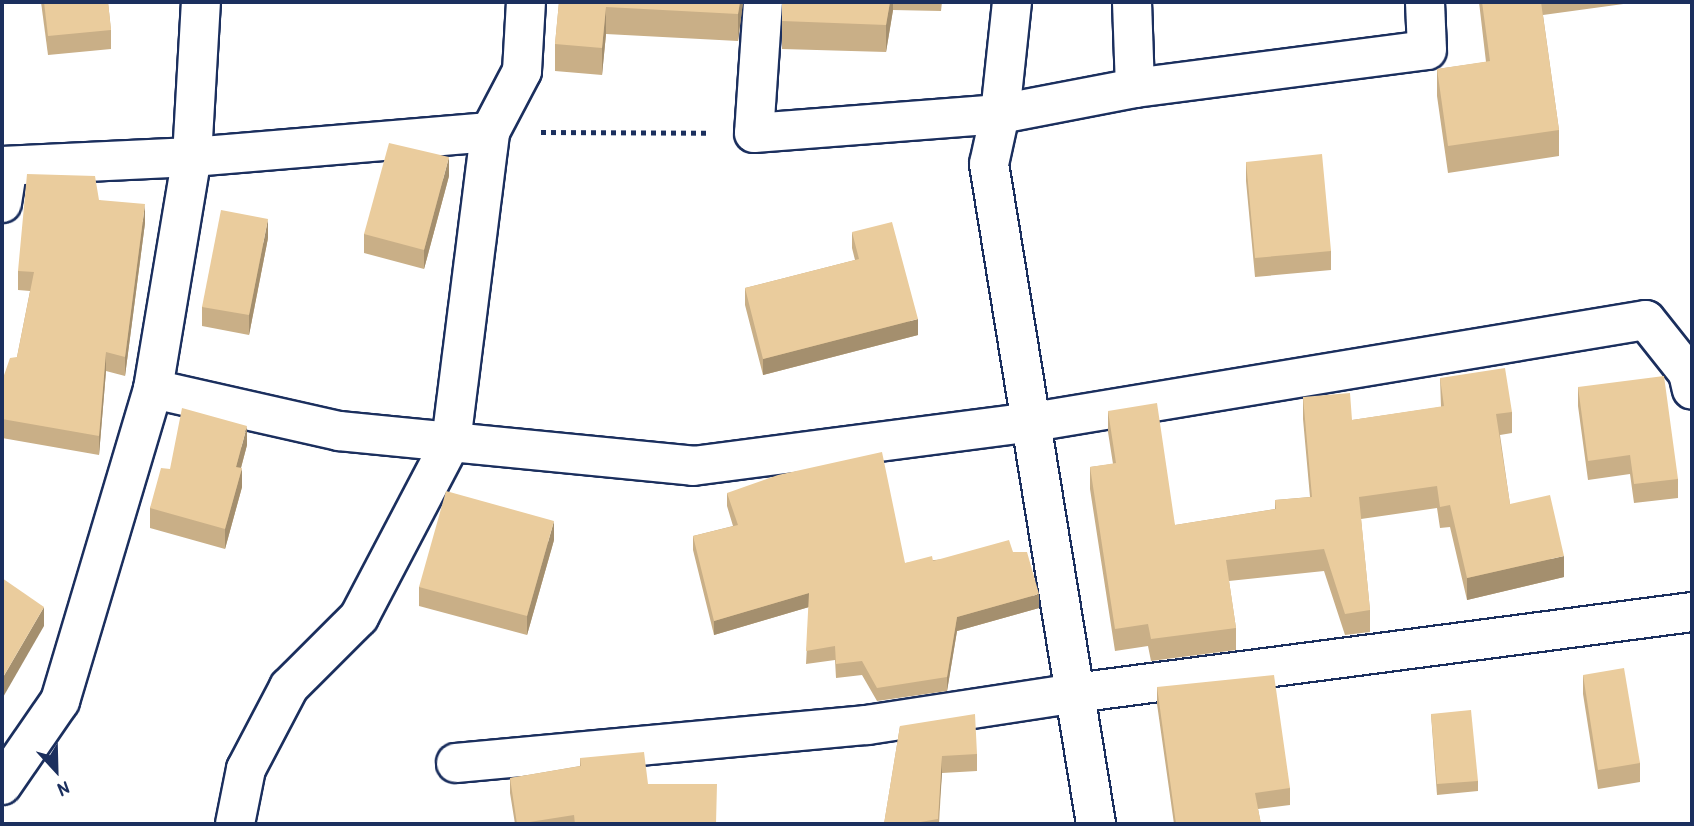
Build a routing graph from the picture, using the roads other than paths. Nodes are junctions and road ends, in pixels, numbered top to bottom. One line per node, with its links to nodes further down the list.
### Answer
1 (201, 2): 10 (street)
2 (526, 2): 9 (street)
3 (763, 2): 8 (street)
4 (1012, 2): 8 (street)
5 (1132, 2): 7 (street)
6 (1425, 2): 7 (street)
7 (1135, 88): 8 (street)
8 (1000, 114): 15 (street)
9 (490, 132): 10 (street); 16 (street)
10 (192, 157): 11 (street); 13 (street)
11 (5, 166): 12 (street)
12 (2, 203)
13 (153, 389): 16 (street); 20 (street)
14 (1692, 390): 15 (street)
15 (1032, 422): 16 (street); 18 (street)
16 (451, 442): 21 (street)
17 (1692, 612): 18 (street)
18 (1075, 693): 19 (street); 22 (street)
19 (456, 763)
20 (2, 785)
21 (235, 824)
22 (1096, 824)

